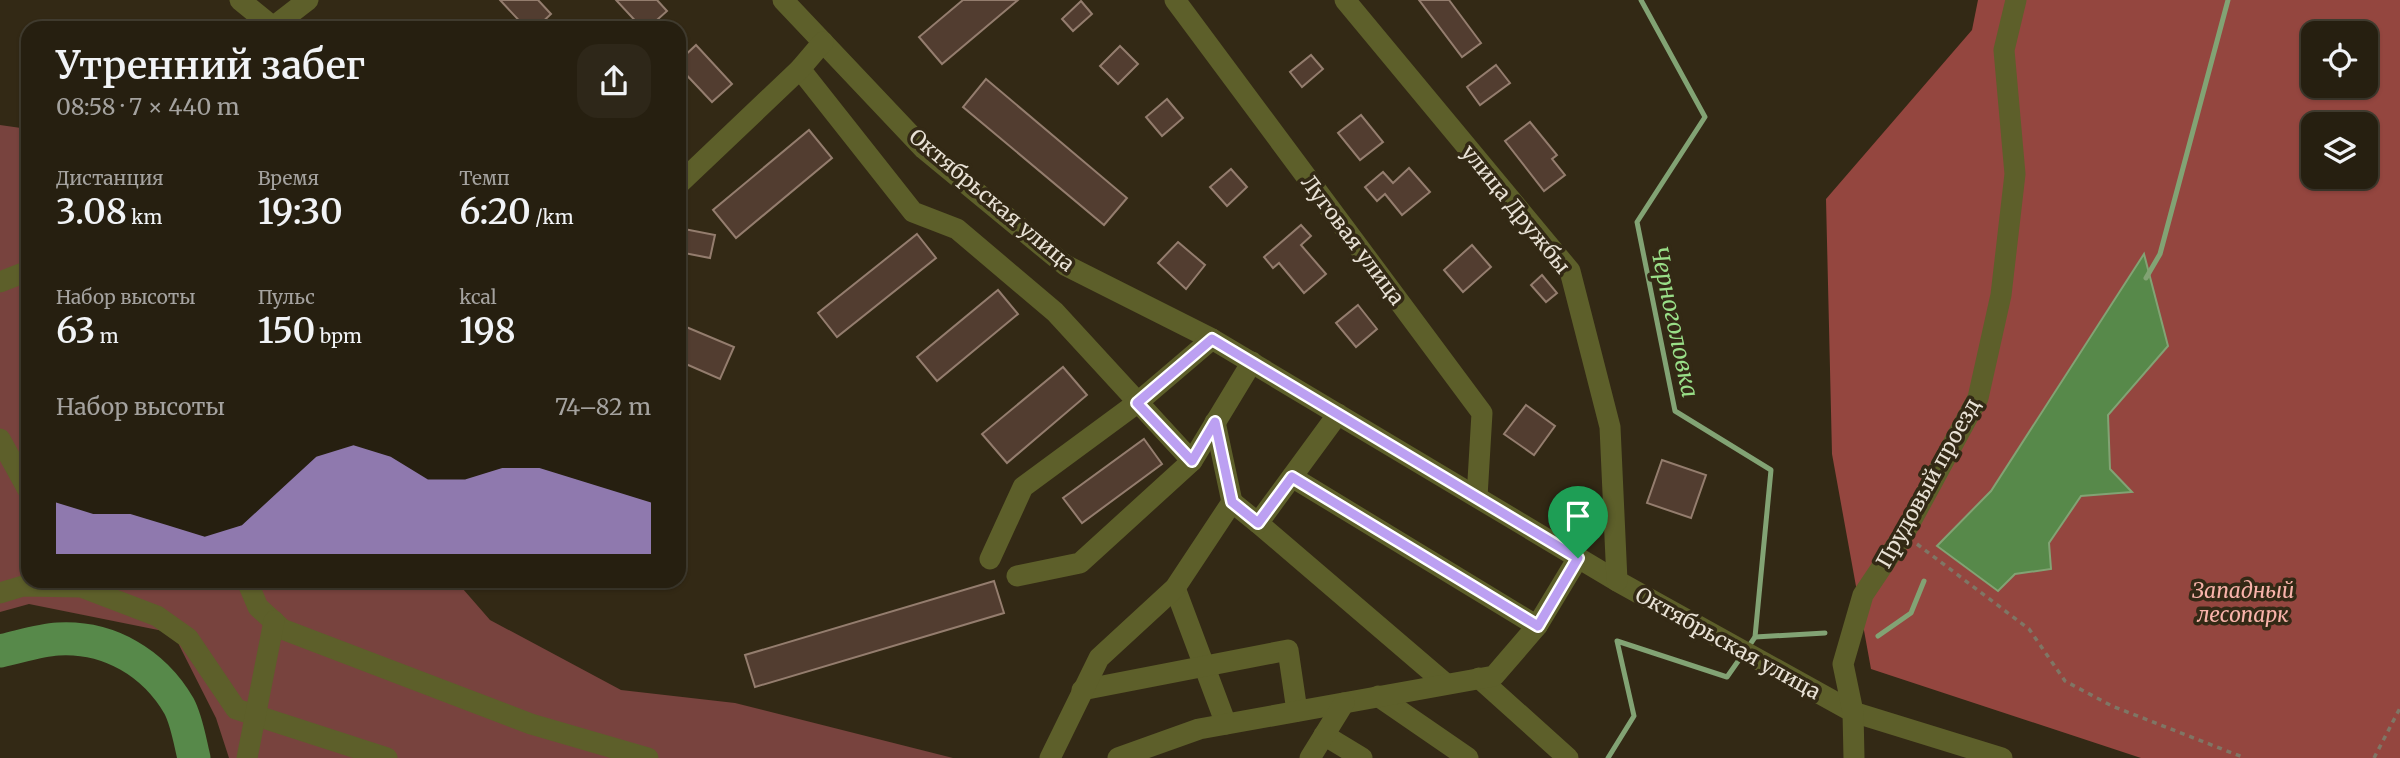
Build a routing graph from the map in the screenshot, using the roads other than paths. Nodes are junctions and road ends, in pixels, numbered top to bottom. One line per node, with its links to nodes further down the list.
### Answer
1 (240, 0): 7 (street)
2 (308, 0): 8 (street)
3 (783, 0): 9 (street, Октябрьская улица)
4 (1175, 0): 23 (street, Луговая улица)
5 (1345, 0): 29 (street, улица Дружбы)
6 (2016, 0): 44 (street, Прудовый проезд)
7 (266, 21)
8 (281, 21)
9 (823, 42): 10 (street); 14 (street, Октябрьская улица)
10 (800, 69): 11 (street); 16 (street)
11 (686, 177)
12 (21, 274): 13 (street)
13 (0, 282)
14 (1212, 339): 15 (street, Октябрьская улица); 16 (street)
15 (1252, 362): 17 (street, Октябрьская улица); 18 (street)
16 (1137, 403): 20 (street); 27 (street)
17 (1338, 414): 22 (street); 23 (street, Октябрьская улица)
18 (1215, 422): 20 (street); 24 (street)
19 (0, 439): 21 (street)
20 (1192, 461): 28 (street)
21 (21, 477)
22 (1292, 477): 25 (street); 36 (street)
23 (1477, 497): 26 (street, Октябрьская улица)
24 (1232, 502): 25 (street); 33 (street)
25 (1258, 523): 39 (street)
26 (1578, 558): 29 (street, Октябрьская улица); 36 (street)
27 (990, 559)
28 (1017, 576)
29 (1617, 581): 44 (street, Октябрьская улица)
30 (21, 587): 34 (street)
31 (89, 588): 45 (street)
32 (250, 588): 35 (street)
33 (1175, 588): 37 (street); 40 (street)
34 (0, 593)
35 (274, 621): 45 (street); 50 (street)
36 (1538, 626): 38 (street)
37 (1204, 664): 40 (street); 43 (street); 46 (street)
38 (1479, 678): 39 (street); 56 (street)
39 (1446, 684): 41 (street)
40 (1082, 690): 51 (street)
41 (1378, 696): 42 (street); 55 (street)
42 (1344, 703): 43 (street); 47 (street)
43 (1297, 711): 46 (street)
44 (1853, 712): 57 (street, Прудовый проезд); 58 (street, Октябрьская улица)
45 (256, 713): 48 (street); 49 (street)
46 (1226, 724): 52 (street)
47 (1324, 735): 53 (street); 54 (street)
48 (247, 758)
49 (387, 758)
50 (648, 758)
51 (1051, 758)
52 (1118, 758)
53 (1310, 758)
54 (1362, 758)
55 (1468, 758)
56 (1568, 758)
57 (1854, 758)
58 (2003, 758)

